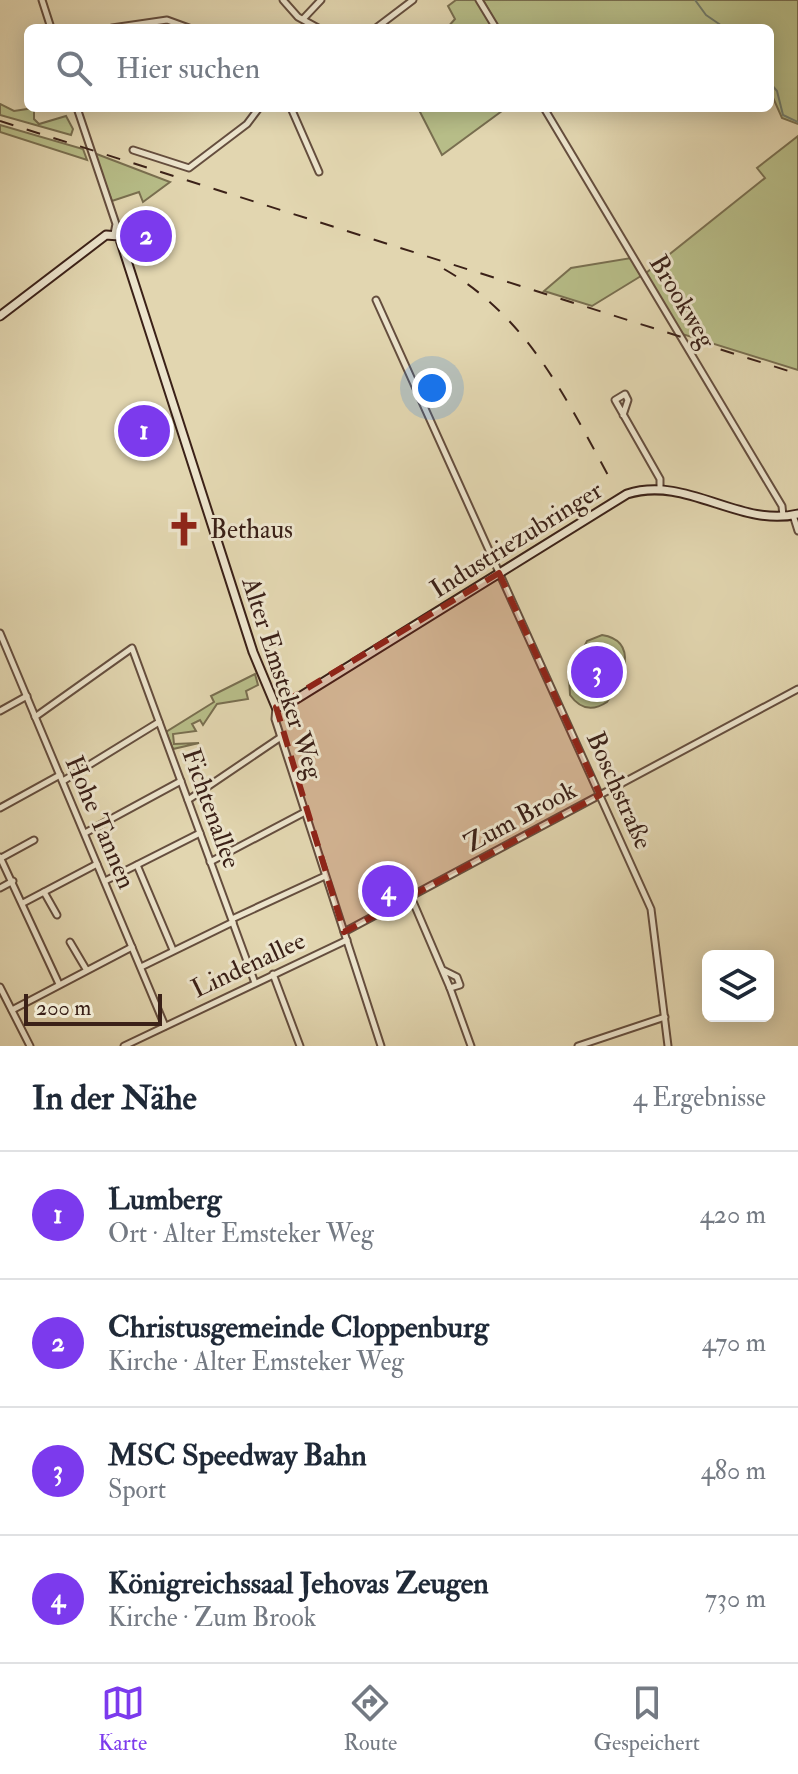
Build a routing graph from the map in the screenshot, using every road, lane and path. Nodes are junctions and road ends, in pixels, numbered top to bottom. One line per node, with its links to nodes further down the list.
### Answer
1 (42, 0): 7 (street)
2 (283, 0): 6 (street)
3 (321, 0): 6 (street)
4 (413, 0): 11 (street)
5 (479, 0): 12 (street)
6 (304, 18): 10 (street)
7 (50, 24)
8 (140, 24): 9 (street)
9 (178, 24)
10 (312, 24)
11 (381, 24)
12 (494, 24)
13 (78, 112): 19 (street)
14 (256, 112): 17 (street)
15 (293, 112): 18 (street)
16 (546, 112): 25 (street, Brookweg)
17 (133, 150)
18 (319, 172)
19 (114, 234): 21 (street); 31 (street, Alter Emsteker Weg)
20 (376, 300): 27 (street, Boschstraße)
21 (0, 316)
22 (623, 415): 23 (street)
23 (660, 488): 25 (street, Industriezubringer); 27 (street, Industriezubringer)
24 (795, 514): 25 (street, Industriezubringer); 26 (street)
25 (783, 516)
26 (798, 531)
27 (499, 573): 31 (street, Industriezubringer); 38 (street, Boschstraße)
28 (0, 633): 30 (street, Hohe Tannen)
29 (798, 689): 38 (street, Zum Brook)
30 (27, 696): 32 (street); 33 (street, Hohe Tannen)
31 (276, 707): 35 (street, Alter Emsteker Weg)
32 (0, 711)
33 (35, 717): 34 (street, Fichtenallee); 36 (street, Hohe Tannen)
34 (159, 722): 36 (street); 37 (street, Fichtenallee)
35 (281, 737): 39 (street); 41 (street, Alter Emsteker Weg)
36 (61, 778): 40 (street); 42 (street, Hohe Tannen)
37 (181, 781): 39 (street, Fichtenallee); 42 (street)
38 (600, 795): 54 (street, Zum Brook); 74 (street, Boschstraße)
39 (188, 800): 43 (street, Fichtenallee)
40 (0, 808)
41 (305, 812): 46 (street); 49 (street, Alter Emsteker Weg)
42 (85, 833): 47 (street, Hohe Tannen)
43 (200, 833): 46 (street, Fichtenallee); 48 (street)
44 (34, 840): 45 (street)
45 (0, 858): 50 (street)
46 (210, 862): 57 (street, Fichtenallee)
47 (97, 864): 51 (street, Hohe Tannen); 53 (street)
48 (137, 865): 51 (street); 62 (street)
49 (325, 876): 57 (street); 58 (street, Alter Emsteker Weg)
50 (13, 881): 52 (street); 55 (street)
51 (105, 882): 61 (street, Hohe Tannen)
52 (0, 888)
53 (44, 892): 55 (street); 56 (street)
54 (411, 897): 58 (street, Zum Brook); 65 (street)
55 (23, 903): 68 (street)
56 (57, 915)
57 (232, 921): 62 (street); 67 (street, Fichtenallee)
58 (344, 932): 59 (street, Alter Emsteker Weg)
59 (347, 940): 66 (street, Lindenallee); 79 (street, Alter Emsteker Weg)
60 (70, 942): 64 (street)
61 (132, 947): 63 (street, Hohe Tannen); 64 (street)
62 (173, 950): 63 (street)
63 (141, 967): 75 (street, Hohe Tannen)
64 (86, 969): 68 (street)
65 (443, 970): 70 (street); 70 (street)
66 (273, 974): 67 (street, Lindenallee); 78 (street)
67 (255, 983): 75 (street, Lindenallee)
68 (59, 984): 73 (street)
69 (0, 987): 71 (street)
70 (450, 988): 80 (street)
71 (7, 1000): 72 (street); 73 (street)
72 (0, 1004)
73 (12, 1010): 76 (street)
74 (665, 1017): 81 (street); 82 (street, Boschstraße)
75 (165, 1026): 77 (street, Lindenallee)
76 (30, 1046)
77 (124, 1046)
78 (300, 1046)
79 (381, 1046)
80 (471, 1046)
81 (578, 1046)
82 (668, 1046)

